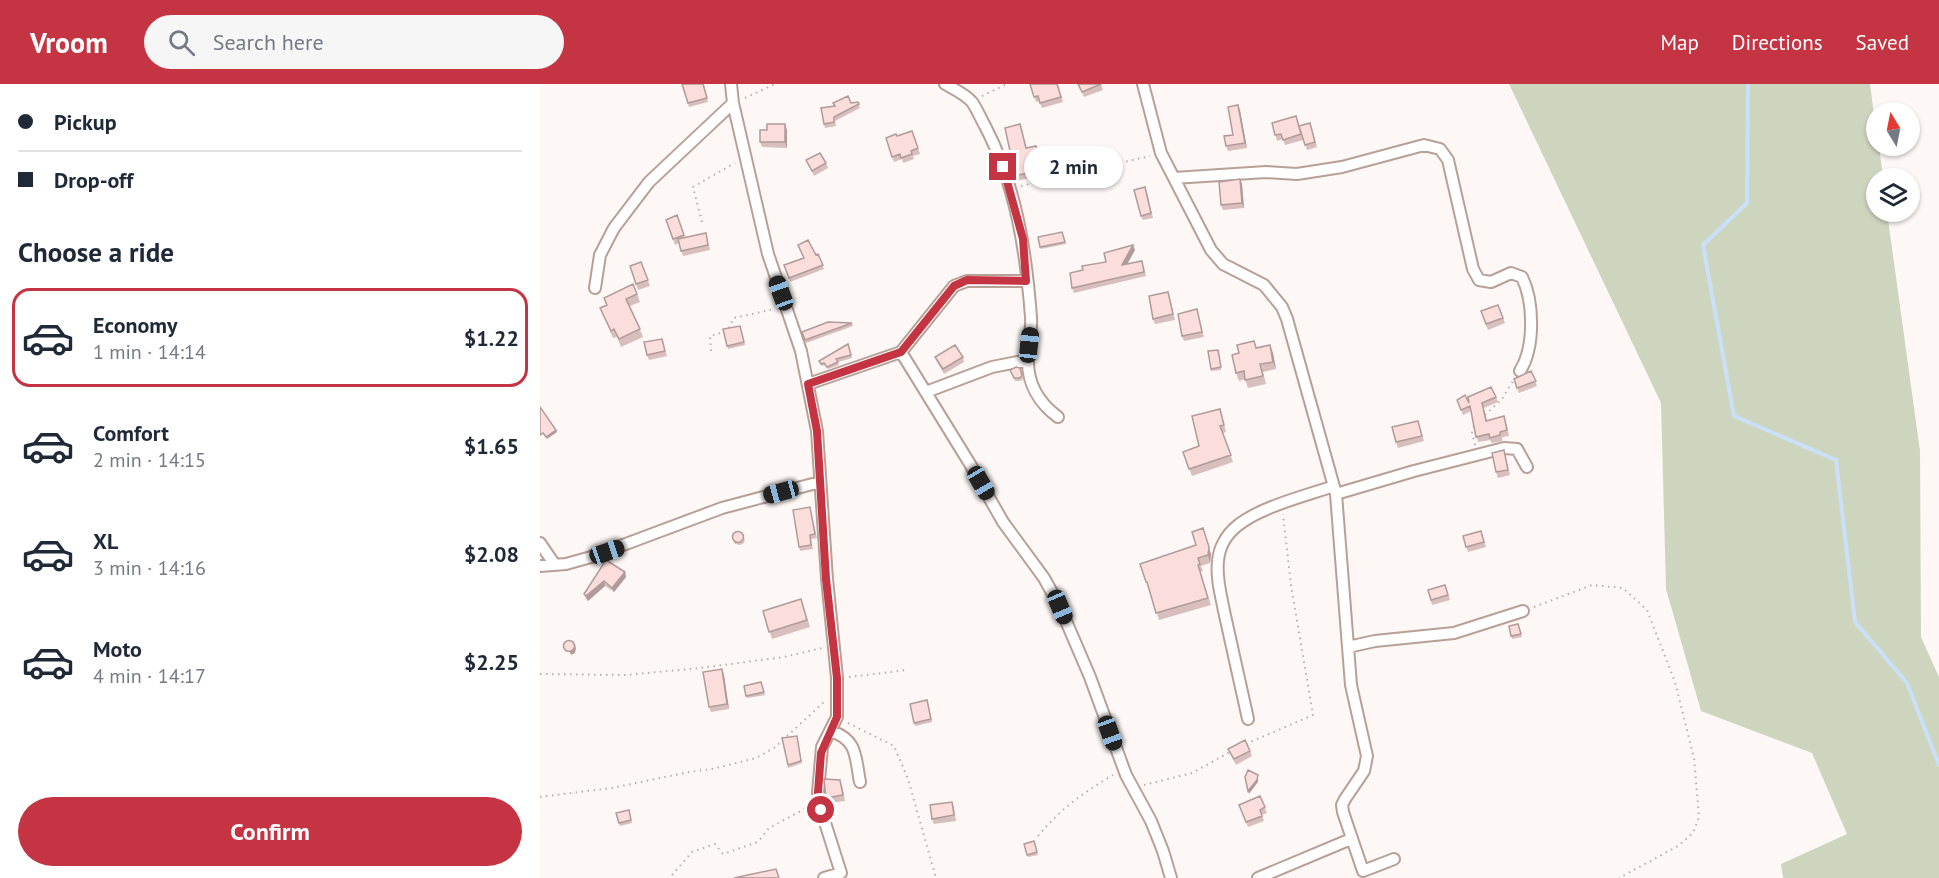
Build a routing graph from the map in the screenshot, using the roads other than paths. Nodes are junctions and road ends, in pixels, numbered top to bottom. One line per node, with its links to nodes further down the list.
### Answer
1 (731, 84): 4 (street)
2 (945, 84): 6 (street)
3 (1143, 84): 5 (street)
4 (733, 103): 7 (street); 11 (street)
5 (1174, 178): 10 (street); 16 (street)
6 (1026, 281): 8 (street); 9 (street)
7 (595, 288)
8 (901, 352): 11 (street); 12 (street)
9 (1028, 360): 12 (street); 13 (street)
10 (1520, 371)
11 (808, 384): 15 (street)
12 (926, 392): 29 (street)
13 (1058, 417)
14 (1527, 467): 16 (street)
15 (820, 482): 18 (street); 23 (street)
16 (1335, 490): 21 (street); 22 (street)
17 (540, 543): 18 (street)
18 (555, 565): 19 (street)
19 (540, 566)
20 (1523, 611): 21 (street)
21 (1348, 647): 25 (street)
22 (1248, 719)
23 (831, 731): 24 (street); 27 (street)
24 (860, 782)
25 (1351, 839): 26 (street); 30 (street)
26 (1394, 859)
27 (841, 876): 28 (street)
28 (824, 878)
29 (1171, 878)
30 (1258, 878)

